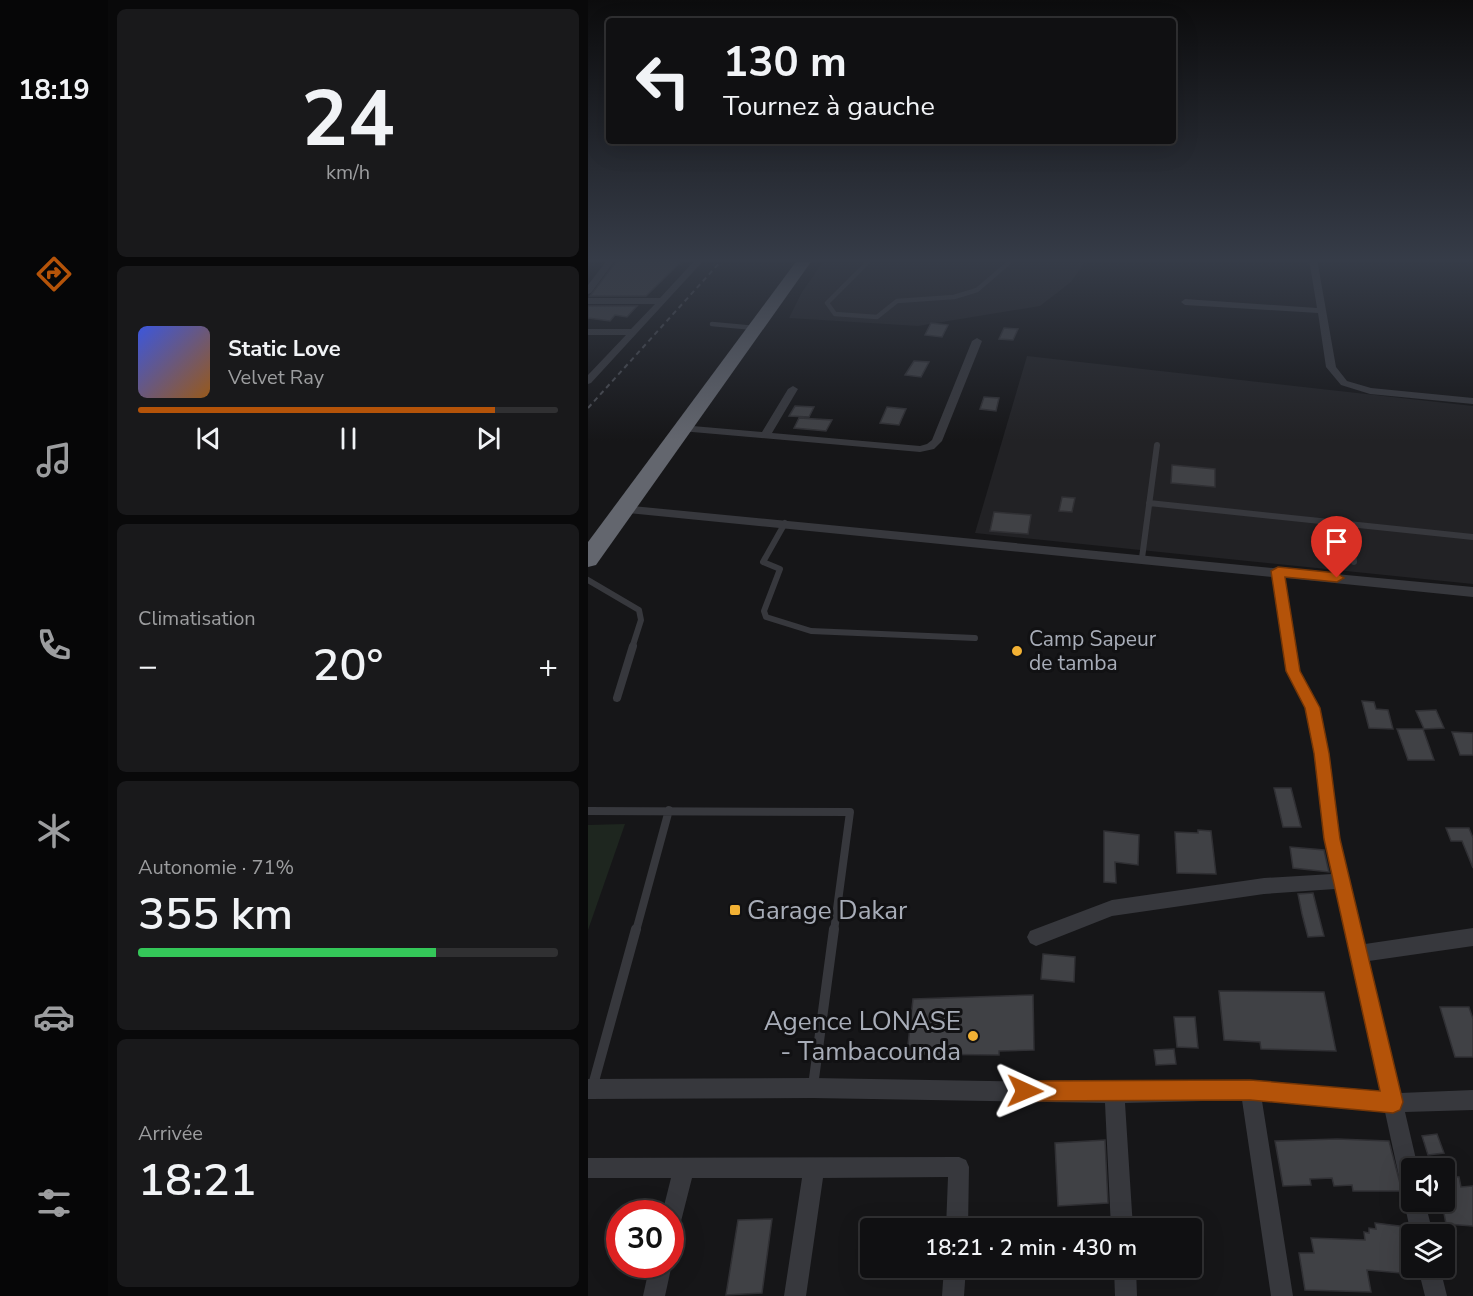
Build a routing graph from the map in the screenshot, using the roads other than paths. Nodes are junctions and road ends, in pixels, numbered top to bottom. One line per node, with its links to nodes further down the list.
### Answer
1 (645, 319): 7 (street)
2 (761, 319): 5 (highway)
3 (1323, 319): 11 (street)
4 (712, 324): 5 (lane)
5 (755, 328): 12 (highway)
6 (588, 332): 7 (street)
7 (634, 332): 9 (street)
8 (977, 341): 13 (street)
9 (590, 377)
10 (793, 389): 13 (street)
11 (1473, 401)
12 (681, 428): 13 (street); 16 (highway)
13 (765, 435)
14 (1158, 445): 15 (lane)
15 (1149, 503): 18 (lane); 20 (lane)
16 (622, 509): 17 (street); 21 (highway)
17 (785, 523): 20 (street); 26 (lane)
18 (1349, 524): 19 (lane); 22 (lane)
19 (1473, 537)
20 (1142, 558): 23 (street)
21 (588, 559)
22 (1354, 562)
23 (1278, 571): 25 (street); 30 (street)
24 (588, 580): 27 (lane)
25 (1473, 592)
26 (975, 638)
27 (617, 698)
28 (669, 810): 29 (lane); 34 (lane); 35 (lane)
29 (588, 811)
30 (1342, 881): 31 (street); 33 (street)
31 (1036, 937)
32 (1473, 937): 33 (street)
33 (1359, 954): 39 (street)
34 (813, 1088): 35 (street); 37 (street)
35 (590, 1089)
36 (1250, 1090): 37 (street); 39 (street); 55 (street)
37 (1114, 1093): 46 (street)
38 (1473, 1100): 39 (street)
39 (1393, 1102): 40 (street)
40 (1406, 1158)
41 (588, 1168): 42 (street)
42 (684, 1168): 43 (street); 44 (street)
43 (814, 1168): 45 (street); 52 (street)
44 (676, 1200)
45 (957, 1218)
46 (1121, 1218)
47 (658, 1278): 51 (street)
48 (954, 1278): 53 (street)
49 (1125, 1278): 54 (street)
50 (1432, 1278): 56 (street)
51 (654, 1296)
52 (795, 1296)
53 (953, 1296)
54 (1126, 1296)
55 (1282, 1296)
56 (1436, 1296)

